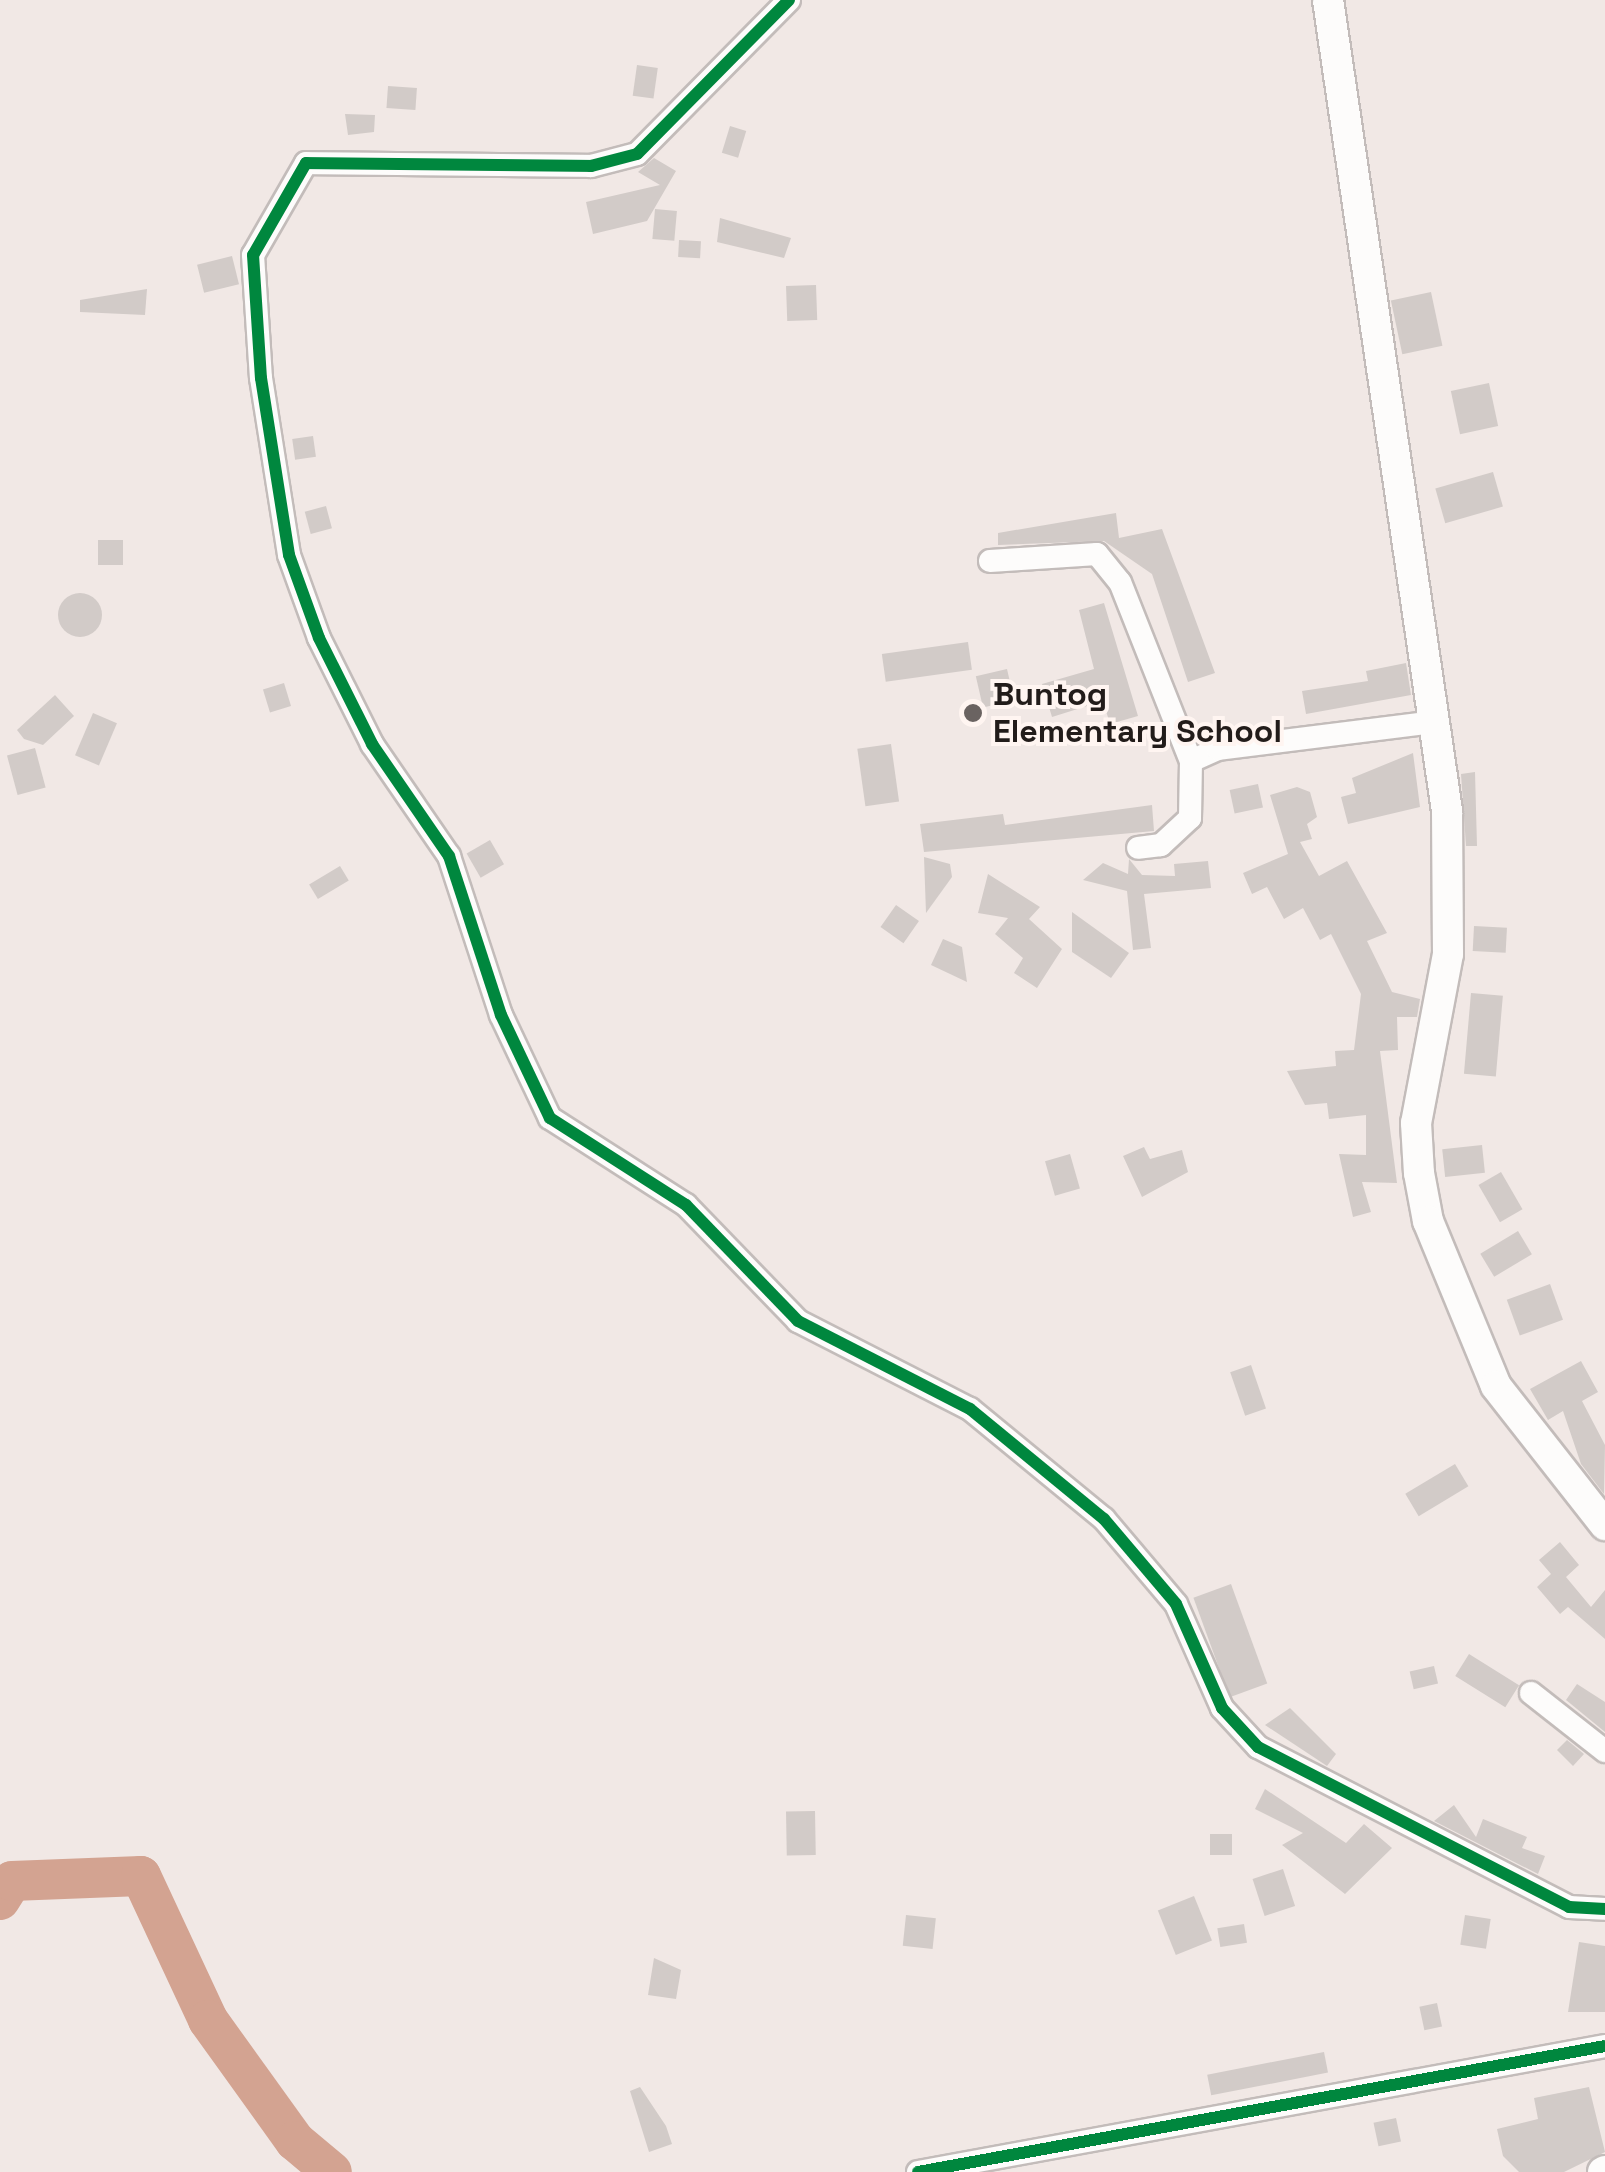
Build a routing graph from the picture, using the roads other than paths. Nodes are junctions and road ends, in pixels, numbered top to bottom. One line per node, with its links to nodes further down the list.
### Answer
1 (789, 0): 10 (street)
2 (1328, 0): 4 (main road)
3 (990, 561): 5 (street)
4 (1434, 722): 5 (street); 7 (main road)
5 (1191, 760): 6 (street)
6 (1138, 848)
7 (1605, 1526)
8 (1531, 1693): 9 (street)
9 (1605, 1751)
10 (1605, 1909)
11 (1605, 2046): 12 (street)
12 (918, 2172)

